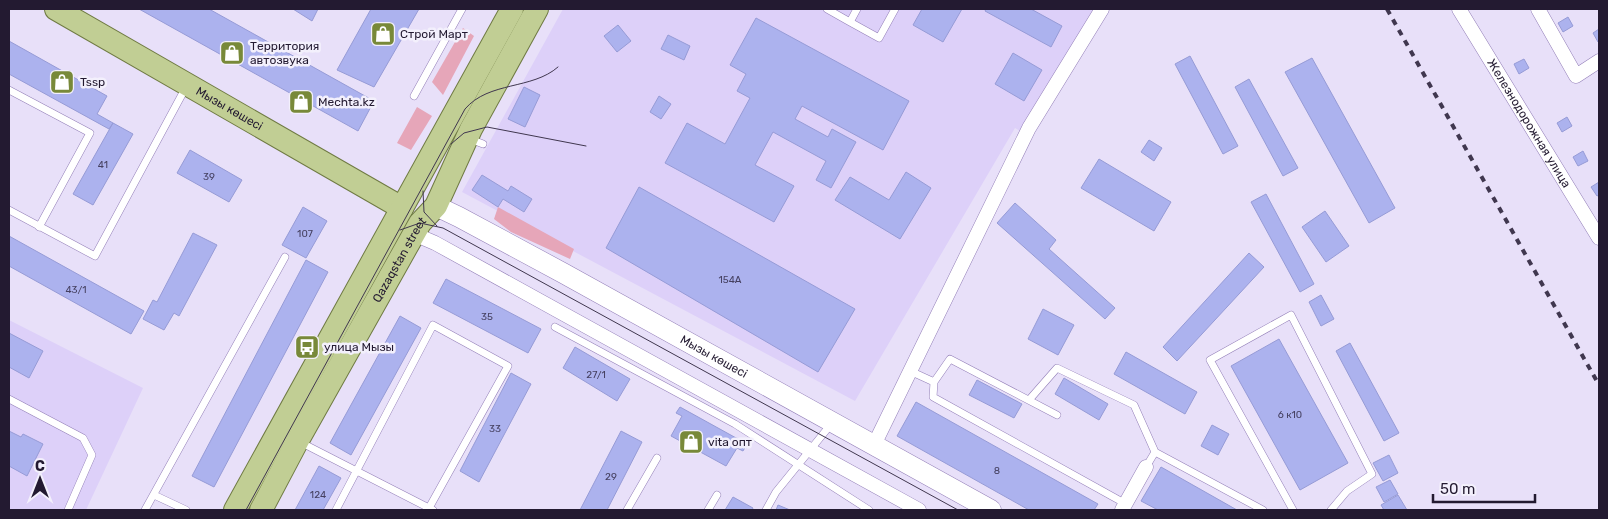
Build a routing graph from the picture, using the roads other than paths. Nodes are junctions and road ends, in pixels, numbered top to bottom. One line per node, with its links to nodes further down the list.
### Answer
1 (56, 9): 13 (main road, Мызы көшесі)
2 (462, 9): 15 (lane)
3 (827, 9): 11 (lane)
4 (857, 9): 11 (lane)
5 (895, 9): 11 (lane)
6 (1102, 9): 27 (street)
7 (1459, 9): 23 (street, Железнодорожная улица)
8 (1538, 9): 12 (street)
9 (508, 10): 10 (main road); 16 (main road, Qazaqstan street)
10 (533, 16): 18 (main road, Qazaqstan street)
11 (850, 22)
12 (1599, 61)
13 (188, 84): 17 (main road, Мызы көшесі); 21 (lane)
14 (9, 90): 21 (lane)
15 (414, 96)
16 (422, 172): 17 (main road); 19 (main road, Qazaqstan street)
17 (368, 188): 19 (main road, Мызы көшесі); 24 (main road)
18 (436, 206): 19 (main road); 22 (main road, Qazaqstan street); 32 (main road, Мызы көшесі)
19 (402, 208): 24 (main road, Qazaqstan street)
20 (9, 210): 21 (lane)
21 (40, 227)
22 (414, 234): 33 (main road, Qazaqstan street); 35 (street)
23 (1599, 238)
24 (382, 244): 33 (main road, Qazaqstan street)
25 (285, 257): 41 (lane)
26 (555, 327): 38 (lane)
27 (910, 371): 28 (lane); 34 (street)
28 (934, 382): 30 (lane); 43 (lane)
29 (9, 399): 45 (lane)
30 (1028, 400): 31 (lane); 36 (lane)
31 (1058, 415)
32 (833, 422): 34 (main road, Мызы көшесі); 35 (lane)
33 (289, 435): 40 (lane); 48 (main road, Qazaqstan street); 49 (main road, Qazaqstan street)
34 (874, 445): 56 (main road, Мызы көшесі)
35 (811, 450): 38 (lane); 55 (street)
36 (1155, 452): 39 (lane); 57 (lane)
37 (657, 458): 51 (lane)
38 (798, 465): 53 (lane); 54 (lane)
39 (1146, 467): 43 (street)
40 (356, 472): 44 (lane); 44 (lane); 50 (lane)
41 (154, 495): 46 (lane); 47 (lane)
42 (717, 495): 52 (lane)
43 (1124, 507)
44 (431, 509)
45 (68, 510)
46 (145, 510)
47 (186, 510)
48 (235, 510)
49 (261, 510)
50 (336, 510)
51 (627, 510)
52 (708, 510)
53 (766, 510)
54 (869, 510)
55 (919, 510)
56 (991, 510)
57 (1263, 510)
58 (1293, 510): 59 (lane)
59 (1331, 510)

